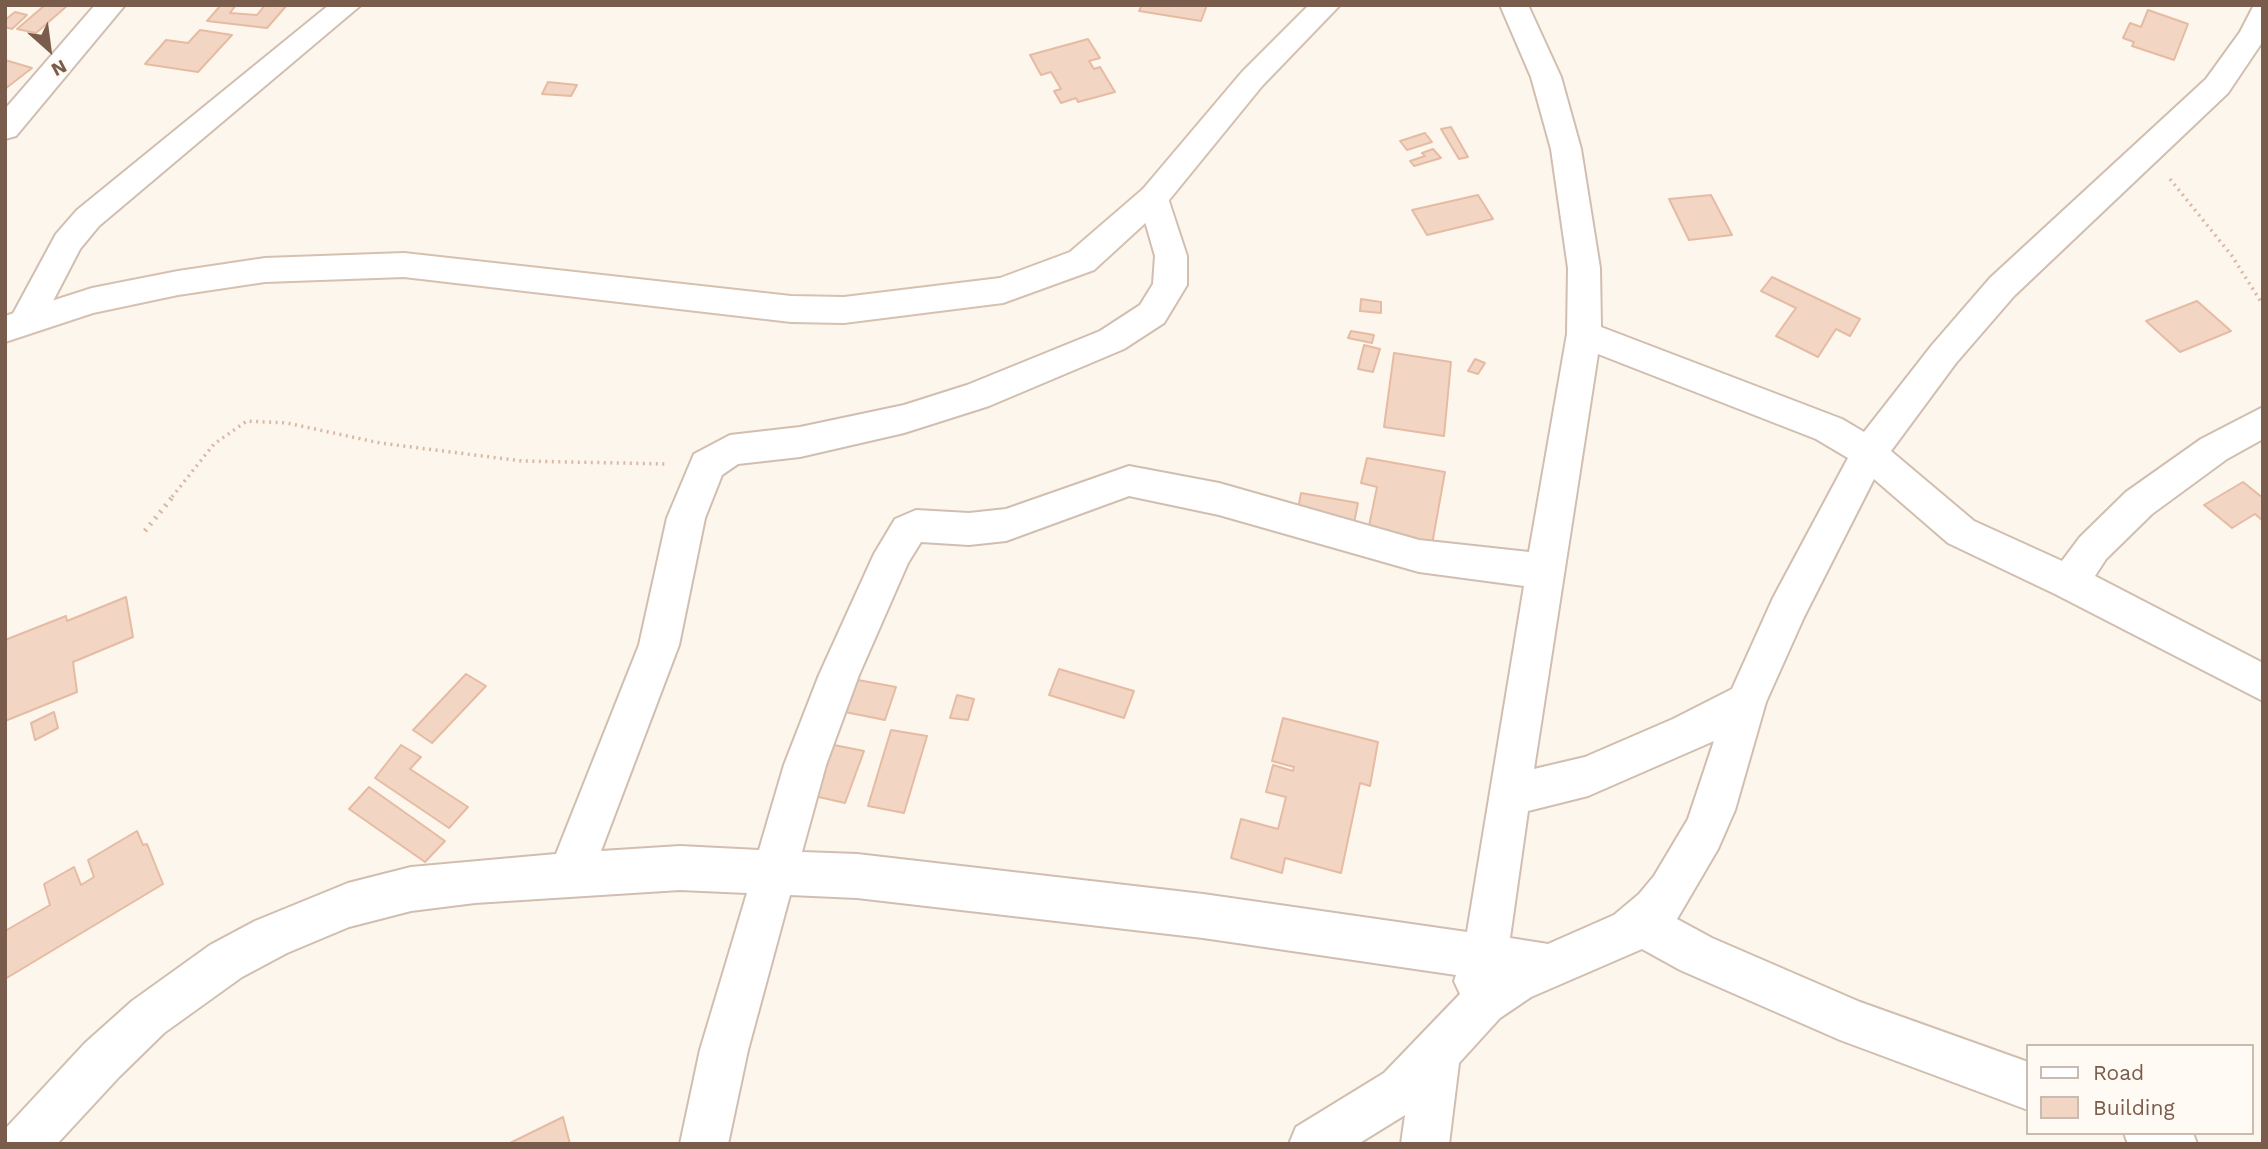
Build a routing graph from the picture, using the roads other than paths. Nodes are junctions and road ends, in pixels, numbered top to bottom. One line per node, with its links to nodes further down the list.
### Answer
1 (111, 5): 7 (street)
2 (348, 5): 9 (street)
3 (1326, 5): 8 (street)
4 (1514, 5): 10 (street)
5 (2263, 13): 6 (street)
6 (2249, 66): 12 (street)
7 (5, 130)
8 (1154, 197): 9 (street); 19 (street)
9 (16, 325)
10 (1584, 334): 12 (street); 13 (street)
11 (2263, 421): 14 (street)
12 (1869, 453): 14 (street); 16 (street)
13 (1547, 569): 17 (street); 18 (street)
14 (2068, 582): 15 (street)
15 (2263, 683)
16 (1746, 702): 17 (street); 20 (street)
17 (1509, 796): 21 (street)
18 (774, 870): 19 (street); 21 (street); 27 (street)
19 (572, 874): 26 (street)
20 (1640, 923): 22 (street); 24 (street)
21 (1483, 957): 22 (street); 23 (street)
22 (1547, 966): 23 (street)
23 (1452, 1035): 28 (street); 29 (street)
24 (2026, 1085)
25 (2153, 1135): 30 (street)
26 (24, 1144)
27 (704, 1144)
28 (1312, 1144)
29 (1425, 1144)
30 (2173, 1144)

